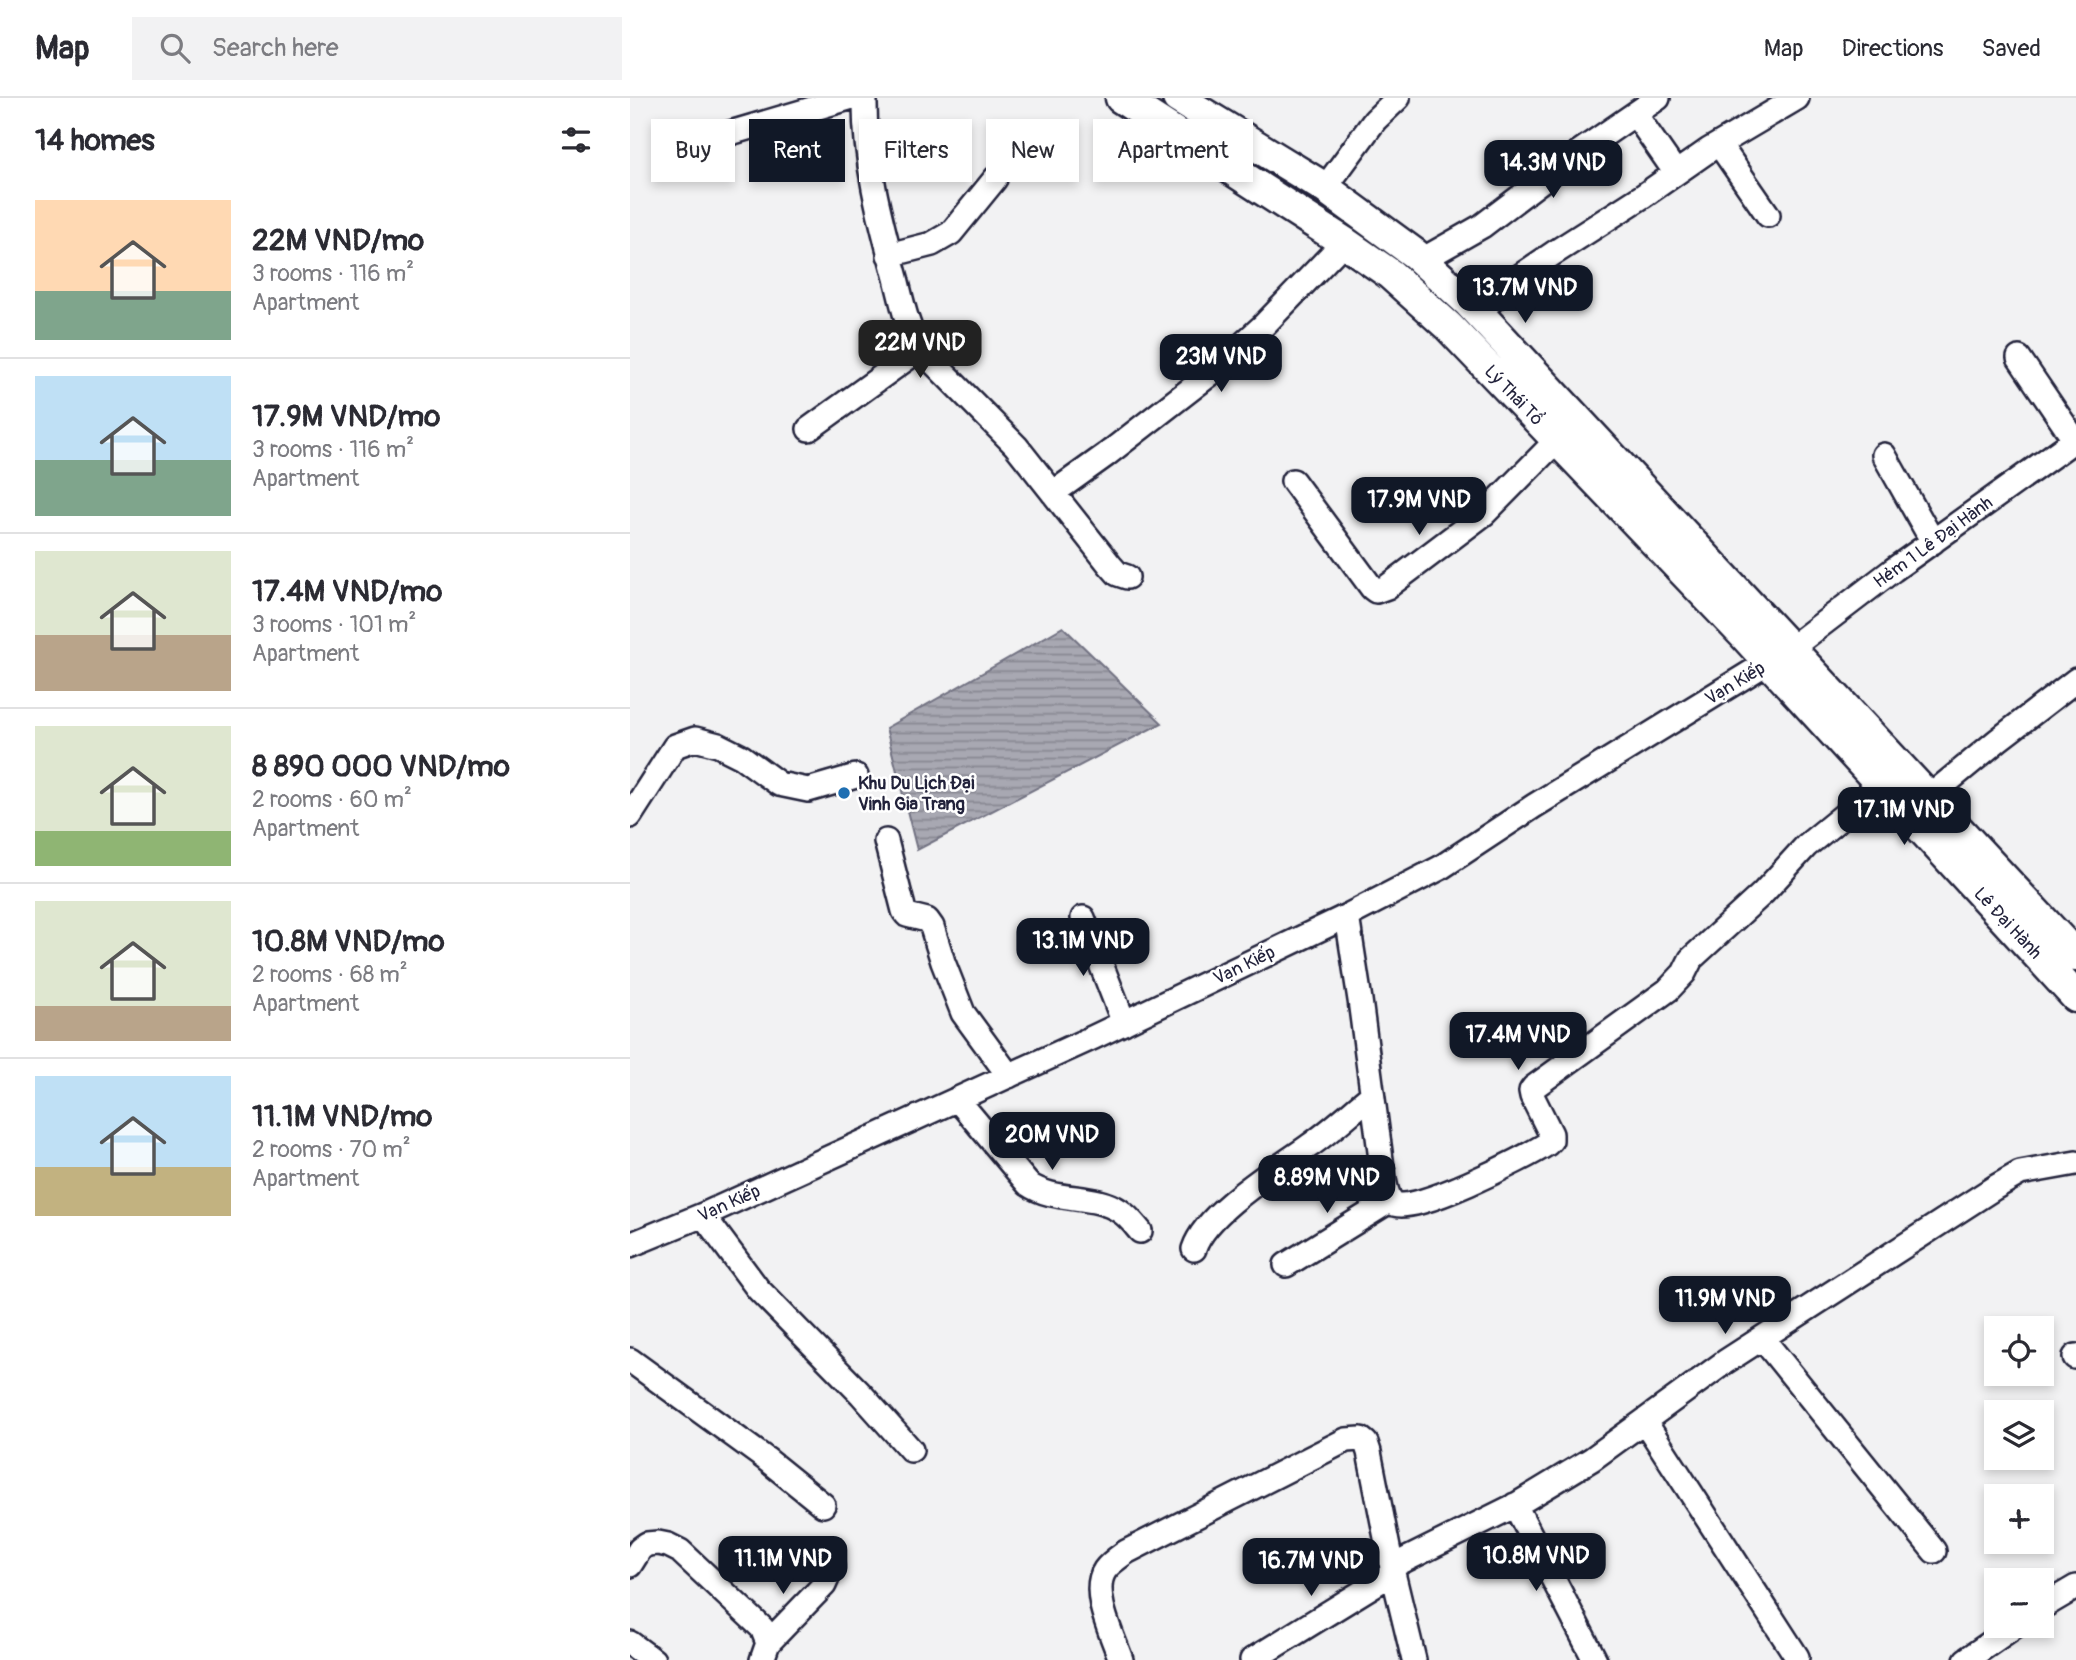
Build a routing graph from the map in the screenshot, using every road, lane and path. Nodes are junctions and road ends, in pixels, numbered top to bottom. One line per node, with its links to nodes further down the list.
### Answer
1 (849, 98): 9 (street)
2 (865, 98): 16 (street)
3 (1121, 98): 15 (main road, Lý Thái Tổ)
4 (1178, 98): 13 (main road, Lý Thái Tổ)
5 (1398, 98): 13 (street)
6 (1658, 98): 8 (street)
7 (1797, 98): 10 (street)
8 (1635, 114): 11 (street); 17 (street)
9 (735, 132)
10 (1719, 144): 11 (street); 14 (street)
11 (1676, 173): 18 (street)
12 (993, 182): 16 (street)
13 (1325, 188): 17 (main road, Lý Thái Tổ)
14 (1768, 215)
15 (1344, 242): 22 (main road, Lý Thái Tổ); 26 (street)
16 (889, 255): 19 (street)
17 (1422, 260): 18 (main road, Lý Thái Tổ)
18 (1478, 312): 29 (main road, Lý Thái Tổ)
19 (920, 349): 21 (street); 26 (street)
20 (2019, 358): 23 (street)
21 (809, 429)
22 (1558, 440): 25 (street); 29 (main road, Lý Thái Tổ)
23 (2076, 440): 27 (street, Hẻm 1 Lê Đại Hành)
24 (1884, 455): 27 (street)
25 (1293, 481)
26 (1053, 493): 28 (street)
27 (1933, 542): 29 (street, Hẻm 1 Lê Đại Hành)
28 (1127, 577)
29 (1780, 655): 32 (main road, Lê Đại Hành); 33 (main road, Lê Đại Hành); 36 (street, Vạn Kiếp)
30 (2076, 680): 33 (street)
31 (856, 776): 34 (street)
32 (1881, 785): 39 (main road, Lê Đại Hành); 45 (street)
33 (1929, 797): 38 (main road, Lê Đại Hành)
34 (630, 816)
35 (886, 841): 41 (street)
36 (1347, 916): 40 (street, Vạn Kiếp); 42 (street)
37 (1083, 918): 40 (street)
38 (2076, 956)
39 (2076, 997)
40 (1124, 1023): 41 (street, Vạn Kiếp)
41 (1009, 1076): 43 (street, Vạn Kiếp)
42 (1372, 1095): 45 (street); 49 (street)
43 (957, 1100): 46 (street, Vạn Kiếp); 47 (street)
44 (2076, 1163): 51 (street)
45 (1391, 1200): 50 (street)
46 (703, 1215): 48 (street, Vạn Kiếp); 54 (street)
47 (1140, 1231)
48 (630, 1245)
49 (1194, 1249)
50 (1286, 1265)
51 (1762, 1338): 53 (street); 57 (street)
52 (630, 1360): 55 (street)
53 (1645, 1422): 56 (street); 66 (street)
54 (911, 1450)
55 (822, 1505)
56 (1515, 1505): 60 (street); 71 (street)
57 (1934, 1551)
58 (630, 1565): 65 (street)
59 (832, 1567): 65 (street)
60 (1393, 1569): 68 (street); 69 (street); 70 (street)
61 (2076, 1587): 62 (street)
62 (2054, 1600)
63 (1998, 1638): 72 (street)
64 (630, 1643): 67 (street)
65 (765, 1651)
66 (1797, 1657)
67 (653, 1660)
68 (1121, 1660)
69 (1252, 1660)
70 (1414, 1660)
71 (1595, 1660)
72 (1966, 1660)

